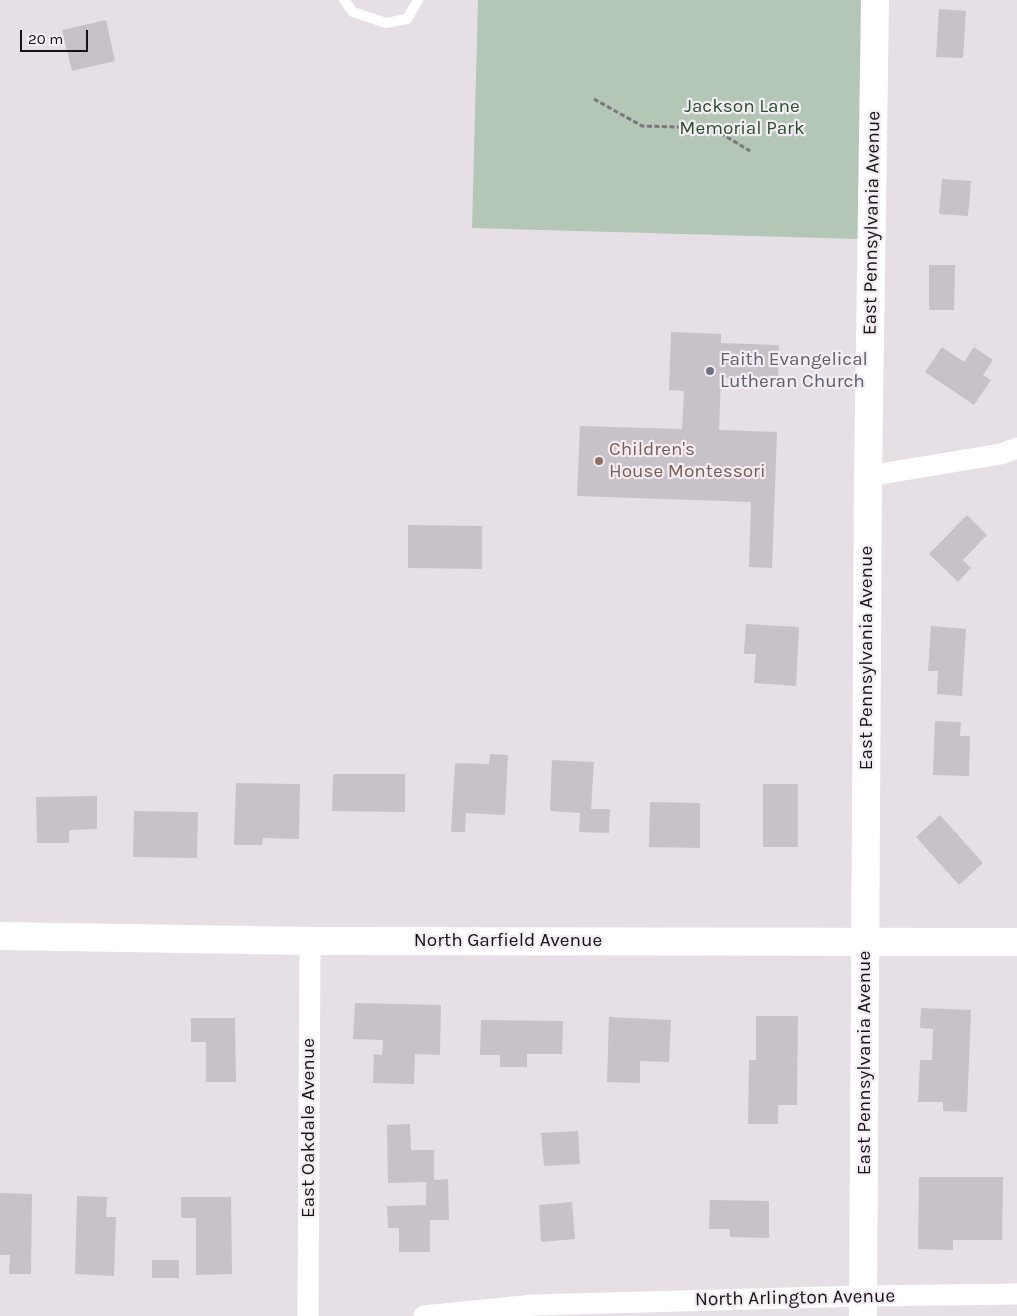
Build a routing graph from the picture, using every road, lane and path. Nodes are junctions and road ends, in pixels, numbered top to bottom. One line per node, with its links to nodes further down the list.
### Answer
1 (344, 0): 2 (lane)
2 (418, 0)
3 (875, 0): 7 (street, East Pennsylvania Avenue)
4 (594, 99): 5 (path)
5 (750, 151)
6 (1017, 448): 7 (street)
7 (868, 476): 10 (street, East Pennsylvania Avenue)
8 (0, 936): 9 (street, North Garfield Avenue)
9 (310, 941): 10 (street, North Garfield Avenue); 14 (street, East Oakdale Avenue)
10 (866, 942): 11 (street, North Garfield Avenue); 13 (street, East Pennsylvania Avenue)
11 (1017, 942)
12 (1017, 1294): 13 (street, North Arlington Avenue)
13 (863, 1306): 15 (street, North Arlington Avenue)
14 (308, 1316)
15 (424, 1316)

